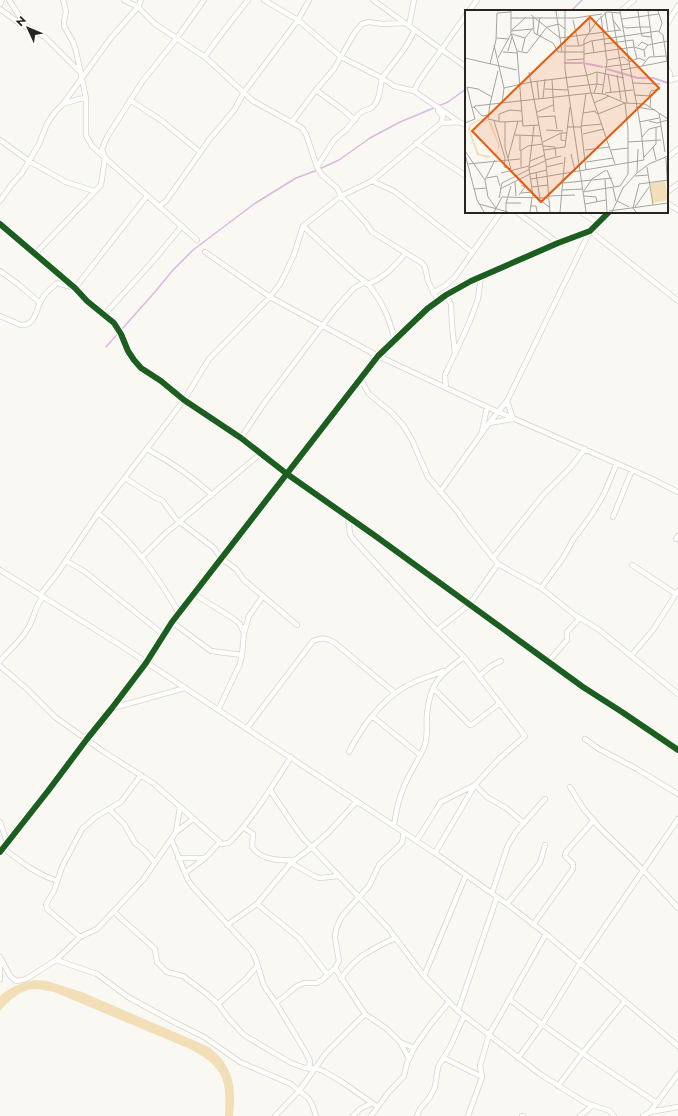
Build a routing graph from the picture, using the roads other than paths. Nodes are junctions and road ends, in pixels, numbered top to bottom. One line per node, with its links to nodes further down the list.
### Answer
1 (2, 0): 14 (street)
2 (9, 0): 25 (street)
3 (63, 0): 33 (street)
4 (124, 0): 16 (street)
5 (141, 0): 16 (street)
6 (204, 0): 27 (street)
7 (248, 0): 29 (street)
8 (264, 0): 21 (street)
9 (309, 0): 21 (street)
10 (374, 0): 22 (street)
11 (414, 0): 24 (street)
12 (477, 0): 18 (street)
13 (634, 0): 19 (street)
14 (0, 4)
15 (678, 6): 23 (street)
16 (138, 7): 27 (street); 34 (street)
17 (0, 9): 25 (street)
18 (470, 10)
19 (622, 10)
20 (465, 16): 28 (street)
21 (298, 20): 30 (street); 40 (street)
22 (404, 22): 24 (street); 30 (street)
23 (668, 22)
24 (409, 26): 26 (street)
25 (27, 27): 33 (street)
26 (415, 30): 28 (street); 35 (street)
27 (177, 38): 29 (street); 42 (street)
28 (442, 49): 31 (street); 39 (street)
29 (205, 57): 40 (street)
30 (341, 57): 35 (street); 38 (street)
31 (465, 66)
32 (668, 70): 37 (street)
33 (80, 72): 34 (street)
34 (82, 78): 41 (street); 43 (street)
35 (382, 78): 39 (street); 45 (street)
36 (678, 78): 37 (street)
37 (668, 81)
38 (316, 90): 45 (street); 46 (street)
39 (414, 91): 44 (street)
40 (244, 92): 46 (street); 53 (street)
41 (86, 98): 43 (street); 55 (street)
42 (130, 100): 53 (street); 55 (street)
43 (63, 104): 56 (street)
44 (439, 108): 47 (street); 48 (street)
45 (355, 120): 57 (street)
46 (292, 122): 57 (street)
47 (458, 122): 48 (street); 49 (street)
48 (441, 123): 51 (street)
49 (465, 125)
50 (0, 140): 56 (street)
51 (416, 143): 58 (street); 59 (street)
52 (678, 149): 54 (street)
53 (200, 152): 67 (street)
54 (668, 157)
55 (104, 158): 62 (street); 63 (street)
56 (29, 161): 62 (street); 65 (street)
57 (317, 167): 64 (street)
58 (465, 175)
59 (372, 181): 64 (street); 81 (street)
60 (678, 184): 61 (street)
61 (668, 191)
62 (94, 192): 83 (street)
63 (147, 196): 67 (street); 87 (street)
64 (341, 196): 76 (street); 82 (street)
65 (0, 200)
66 (668, 204): 68 (street)
67 (159, 206): 75 (street)
68 (678, 210)
69 (500, 213): 81 (street)
70 (518, 213): 79 (street)
71 (583, 213): 73 (street)
72 (608, 213): 73 (street)
73 (598, 223): 77 (street)
74 (0, 224): 83 (street)
75 (182, 226): 78 (street); 94 (street)
76 (303, 226): 86 (street); 90 (street)
77 (590, 231): 79 (street); 92 (street); 103 (street)
78 (197, 240)
79 (558, 244): 85 (street)
80 (205, 252): 90 (street)
81 (472, 252): 88 (street)
82 (406, 253): 86 (street); 88 (street)
83 (35, 254): 87 (street)
84 (0, 272): 93 (street)
85 (481, 277): 89 (street); 98 (street)
86 (368, 284): 96 (street); 97 (street)
87 (75, 288): 93 (street); 94 (street)
88 (433, 293): 91 (street)
89 (446, 295): 91 (street); 98 (street)
90 (270, 297): 96 (street); 102 (street)
91 (438, 301): 97 (street)
92 (678, 301)
93 (40, 303): 95 (street)
94 (104, 315): 102 (street)
95 (0, 316)
96 (324, 325): 99 (street); 109 (street)
97 (395, 341): 99 (street)
98 (455, 354): 101 (street)
99 (378, 356): 100 (street); 101 (street)
100 (361, 380): 117 (street); 119 (street)
101 (446, 388): 104 (street)
102 (184, 400): 109 (street); 111 (street)
103 (507, 401): 105 (street); 106 (street)
104 (487, 407): 105 (street); 108 (street)
105 (498, 412): 106 (street); 107 (street)
106 (513, 419): 107 (street); 110 (street)
107 (489, 423): 108 (street)
108 (481, 436): 119 (street)
109 (241, 438): 113 (street)
110 (578, 446): 112 (street); 114 (street)
111 (147, 449): 118 (street); 121 (street)
112 (585, 449): 114 (street); 115 (street)
113 (260, 454): 117 (street); 121 (street)
114 (580, 455): 128 (street)
115 (617, 463): 116 (street); 133 (street)
116 (632, 470): 120 (street); 124 (street)
117 (287, 474): 123 (street); 127 (street)
118 (125, 478): 122 (street); 125 (street)
119 (440, 492): 128 (street)
120 (678, 492)
121 (212, 495): 125 (street)
122 (98, 513): 126 (street); 129 (street)
123 (348, 517): 138 (street); 145 (street)
124 (613, 517)
125 (180, 522): 126 (street); 127 (street)
126 (142, 558): 139 (street)
127 (222, 558): 135 (street); 137 (street)
128 (493, 558): 130 (street)
129 (66, 561): 136 (street); 147 (street)
130 (498, 564): 133 (street); 138 (street)
131 (632, 565): 134 (street)
132 (0, 570): 136 (street)
133 (541, 588): 140 (street)
134 (677, 592): 149 (street)
135 (194, 594): 139 (street); 142 (street)
136 (40, 595): 151 (street); 154 (street)
137 (263, 596): 143 (street); 144 (street)
138 (469, 605): 145 (street); 153 (street)
139 (179, 613): 141 (street)
140 (580, 618): 149 (street); 153 (street)
141 (172, 622): 147 (street); 148 (street)
142 (240, 624): 143 (street); 146 (street)
143 (247, 626): 146 (street)
144 (297, 626)
145 (437, 630): 150 (street)
146 (244, 633): 148 (street)
147 (164, 635): 154 (street)
148 (242, 655): 164 (street)
149 (631, 656): 161 (street)
150 (464, 657): 156 (street); 157 (street)
151 (0, 661)
152 (501, 661): 157 (street)
153 (548, 662): 169 (street)
154 (146, 663): 158 (street); 163 (street)
155 (0, 666): 167 (street)
156 (445, 670): 159 (street); 160 (street)
157 (479, 676): 162 (street)
158 (185, 688): 163 (street); 164 (street)
159 (432, 688): 162 (street); 171 (street)
160 (395, 693): 165 (street); 166 (street)
161 (678, 694)
162 (500, 702): 174 (street)
163 (112, 708): 167 (street)
164 (218, 710): 166 (street)
165 (372, 716): 170 (street); 171 (street)
166 (247, 728): 172 (street)
167 (87, 739): 173 (street); 193 (street)
168 (585, 739): 177 (street)
169 (678, 750)
170 (349, 752)
171 (420, 755): 187 (street)
172 (291, 757): 176 (street); 179 (street)
173 (141, 775): 180 (street); 181 (street)
174 (476, 785): 186 (street); 192 (street); 198 (street)
175 (570, 787): 184 (street)
176 (270, 790): 188 (street); 196 (street)
177 (678, 794)
178 (545, 799): 186 (street)
179 (357, 801): 187 (street); 196 (street)
180 (180, 808): 182 (street); 189 (street)
181 (110, 809): 202 (street); 207 (street)
182 (193, 819): 189 (street); 194 (street)
183 (678, 819): 203 (street)
184 (594, 820): 203 (street); 215 (street)
185 (0, 822): 193 (street)
186 (524, 823): 208 (street)
187 (394, 825): 190 (street)
188 (243, 827): 194 (street); 201 (street)
189 (176, 832): 191 (street)
190 (404, 832): 192 (street); 209 (street)
191 (171, 839): 199 (street); 202 (street)
192 (417, 840): 198 (street)
193 (7, 842): 197 (street)
194 (220, 842): 200 (street)
195 (544, 845): 212 (street)
196 (312, 847): 201 (street); 206 (street)
197 (2, 850): 207 (street)
198 (435, 853): 205 (street)
199 (178, 858): 200 (street); 204 (street)
200 (205, 858): 204 (street)
201 (292, 862): 206 (street); 211 (street)
202 (155, 863): 214 (street)
203 (643, 870): 213 (street); 223 (street)
204 (185, 873): 216 (street)
205 (466, 875): 208 (street); 227 (street)
206 (339, 876): 209 (street)
207 (57, 881): 218 (street)
208 (492, 893): 210 (street)
209 (358, 897): 219 (street); 225 (street)
210 (497, 897): 212 (street); 235 (street)
211 (257, 904): 216 (street); 226 (street)
212 (507, 904): 215 (street)
213 (678, 908)
214 (114, 912): 218 (street); 234 (street)
215 (533, 924): 217 (street)
216 (227, 925): 224 (street)
217 (546, 934): 223 (street); 230 (street)
218 (80, 937): 221 (street)
219 (395, 938): 227 (street); 228 (street)
220 (0, 957): 221 (street)
221 (56, 960): 251 (street)
222 (0, 961): 229 (street)
223 (580, 963): 231 (street); 238 (street)
224 (257, 966): 233 (street); 234 (street)
225 (335, 968): 226 (street); 228 (street)
226 (328, 975): 233 (street)
227 (424, 976): 232 (street)
228 (341, 978): 236 (street)
229 (0, 979)
230 (510, 999): 238 (street); 239 (street)
231 (625, 1001): 241 (street); 243 (street)
232 (449, 1002): 235 (street); 242 (street)
233 (276, 1003): 247 (street)
234 (218, 1004): 247 (street)
235 (458, 1011): 237 (street)
236 (365, 1014): 240 (street); 247 (street)
237 (464, 1016): 239 (street); 245 (street)
238 (542, 1025): 243 (street); 246 (street)
239 (489, 1036): 246 (street); 249 (street)
240 (400, 1042): 242 (street); 244 (street)
241 (678, 1046)
242 (414, 1048): 244 (street)
243 (582, 1054): 250 (street); 252 (street)
244 (409, 1058): 255 (street)
245 (444, 1058): 249 (street); 262 (street)
246 (518, 1058): 250 (street)
247 (312, 1069): 251 (street); 253 (street)
248 (678, 1074): 252 (street)
249 (482, 1077): 263 (street)
250 (558, 1086): 254 (street)
251 (299, 1091): 258 (street); 259 (street)
252 (657, 1102): 257 (street)
253 (372, 1103): 255 (street); 260 (street)
254 (592, 1106): 264 (street); 265 (street)
255 (378, 1107): 261 (street)
256 (678, 1107): 257 (street)
257 (650, 1112): 266 (street)
258 (275, 1116)
259 (316, 1116)
260 (353, 1116)
261 (372, 1116)
262 (417, 1116)
263 (468, 1116)
264 (580, 1116)
265 (614, 1116)
266 (644, 1116)

